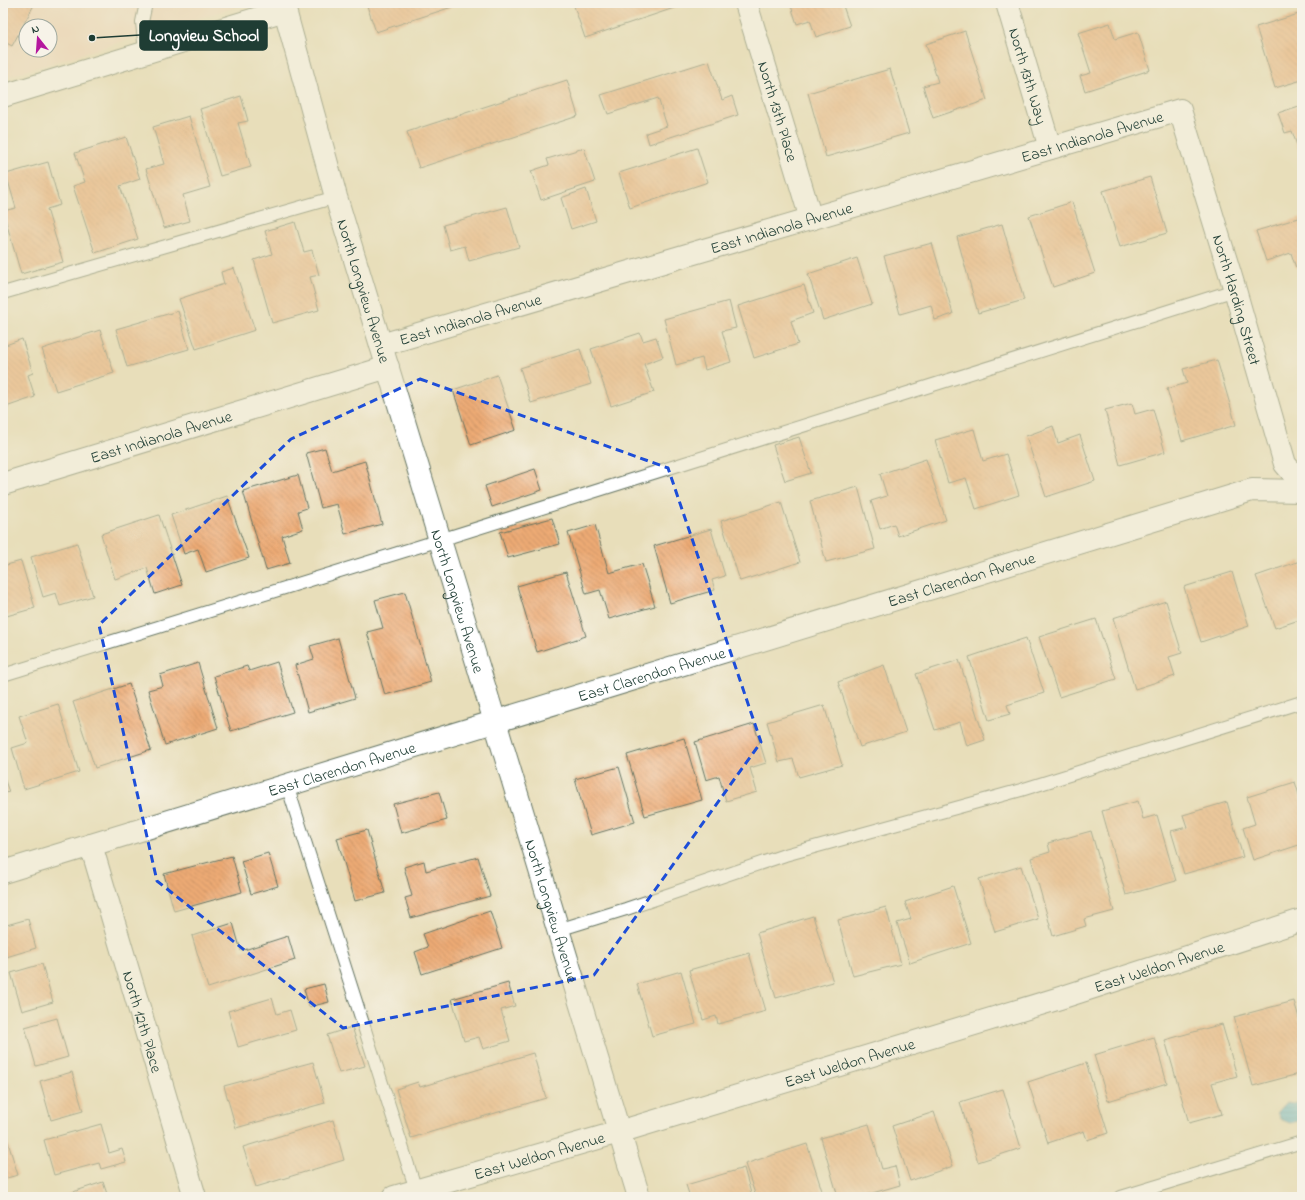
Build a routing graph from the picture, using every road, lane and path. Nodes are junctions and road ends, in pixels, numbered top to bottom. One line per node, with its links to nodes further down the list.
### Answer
1 (146, 3): 5 (lane)
2 (746, 3): 10 (street, North 13th Place)
3 (1006, 3): 8 (street, North 13th Way)
4 (284, 7): 5 (street); 9 (street, North Longview Avenue)
5 (145, 52): 6 (street)
6 (3, 96)
7 (1180, 110): 8 (street, East Indianola Avenue); 11 (street, North Harding Street)
8 (1050, 148): 10 (street, East Indianola Avenue)
9 (336, 197): 12 (lane); 13 (street, North Longview Avenue)
10 (811, 219): 13 (street, East Indianola Avenue)
11 (1235, 290): 16 (street, North Harding Street); 18 (lane)
12 (3, 293)
13 (381, 345): 14 (street, North Longview Avenue)
14 (388, 367): 15 (street, East Indianola Avenue); 18 (street, North Longview Avenue)
15 (3, 484)
16 (1302, 484)
17 (1302, 491): 21 (street, East Clarendon Avenue)
18 (440, 540): 19 (lane); 21 (street, North Longview Avenue)
19 (3, 675)
20 (1302, 702): 26 (lane)
21 (495, 721): 22 (street, East Clarendon Avenue); 26 (street, North Longview Avenue)
22 (287, 785): 23 (street, East Clarendon Avenue); 29 (lane)
23 (91, 845): 24 (street, East Clarendon Avenue); 30 (street, North 12th Place)
24 (3, 872)
25 (1302, 920): 27 (street, East Weldon Avenue)
26 (558, 930): 27 (street, North Longview Avenue)
27 (619, 1132): 29 (street, East Weldon Avenue); 32 (street, North Longview Avenue)
28 (1302, 1142): 33 (lane)
29 (416, 1190): 31 (street, East Weldon Avenue)
30 (195, 1197)
31 (394, 1197)
32 (639, 1197)
33 (1121, 1197)

